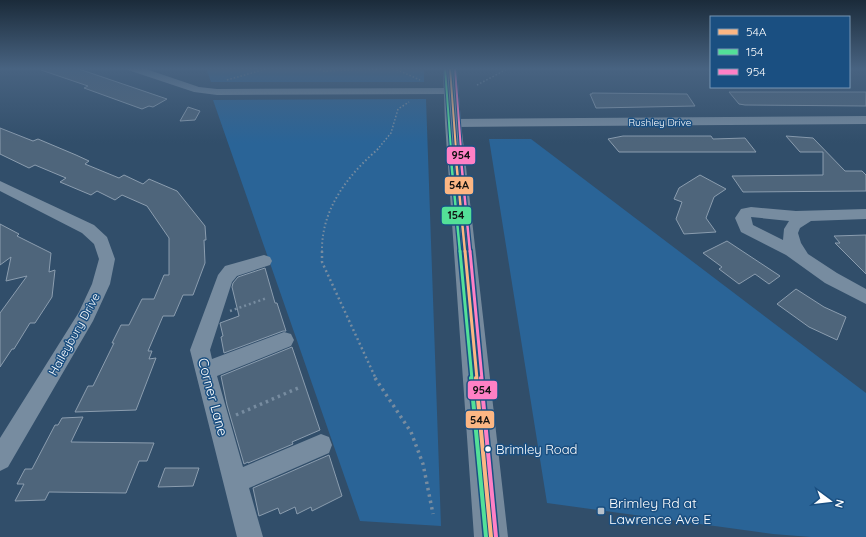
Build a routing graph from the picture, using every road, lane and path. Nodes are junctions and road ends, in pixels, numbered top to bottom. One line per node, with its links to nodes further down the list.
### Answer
1 (433, 93): 20 (path)
2 (443, 93): 4 (main road)
3 (866, 120): 4 (street, Rushley Drive)
4 (453, 123): 22 (main road)
5 (0, 185): 18 (street, Haileybury Drive)
6 (866, 214): 7 (street)
7 (807, 216): 8 (street); 8 (street)
8 (804, 259): 10 (street)
9 (264, 261): 12 (street, Corner Lane)
10 (866, 297)
11 (267, 298): 12 (path)
12 (211, 318): 14 (street, Corner Lane)
13 (284, 340): 14 (street)
14 (206, 370): 16 (street, Corner Lane)
15 (298, 388): 16 (path)
16 (220, 423): 19 (street, Corner Lane)
17 (321, 445): 19 (street)
18 (0, 458)
19 (236, 482): 21 (street, Corner Lane)
20 (433, 514)
21 (250, 537)
22 (491, 537)

